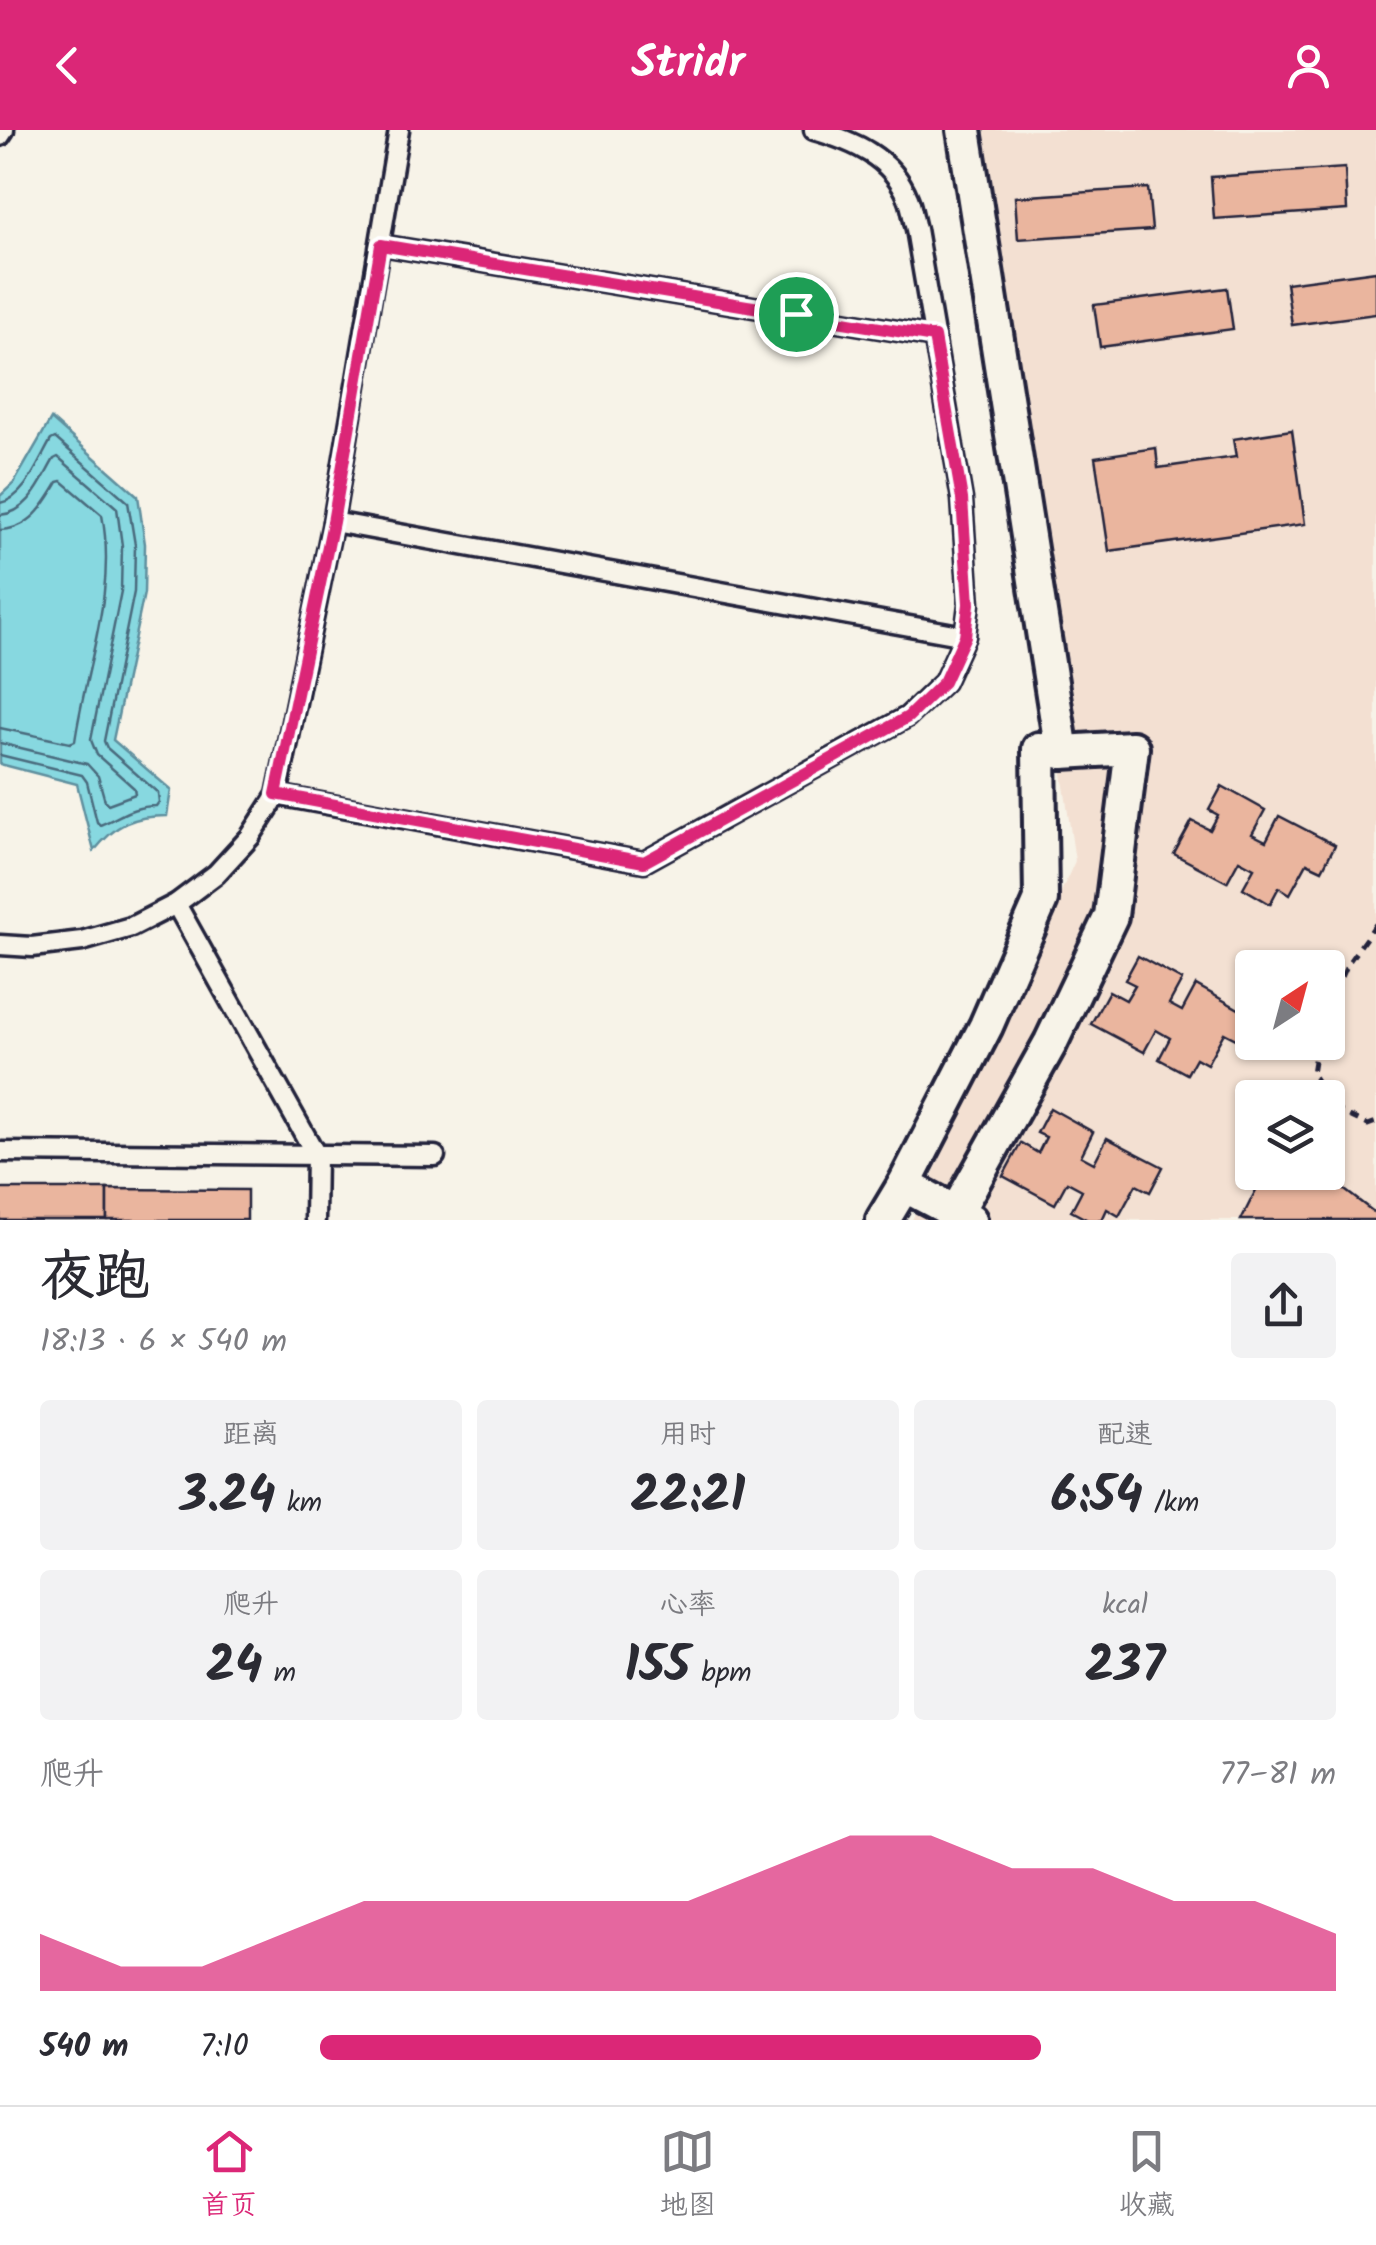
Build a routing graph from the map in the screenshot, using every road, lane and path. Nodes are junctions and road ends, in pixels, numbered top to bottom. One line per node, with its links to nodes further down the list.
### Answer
1 (399, 130): 4 (lane)
2 (814, 130): 5 (lane)
3 (964, 130): 8 (street)
4 (381, 245): 5 (lane); 6 (lane)
5 (934, 337): 7 (lane)
6 (333, 522): 7 (lane); 9 (lane)
7 (965, 636): 9 (lane)
8 (1062, 752): 19 (street); 20 (street)
9 (276, 794): 10 (lane)
10 (176, 904): 12 (lane); 17 (lane)
11 (1376, 924): 13 (path)
12 (0, 945)
13 (1345, 970)
14 (1315, 1060): 15 (path)
15 (1376, 1122)
16 (0, 1152): 17 (lane)
17 (316, 1155): 18 (lane); 21 (lane)
18 (435, 1156)
19 (904, 1185): 20 (street); 22 (street)
20 (959, 1218)
21 (315, 1220)
22 (883, 1220)

